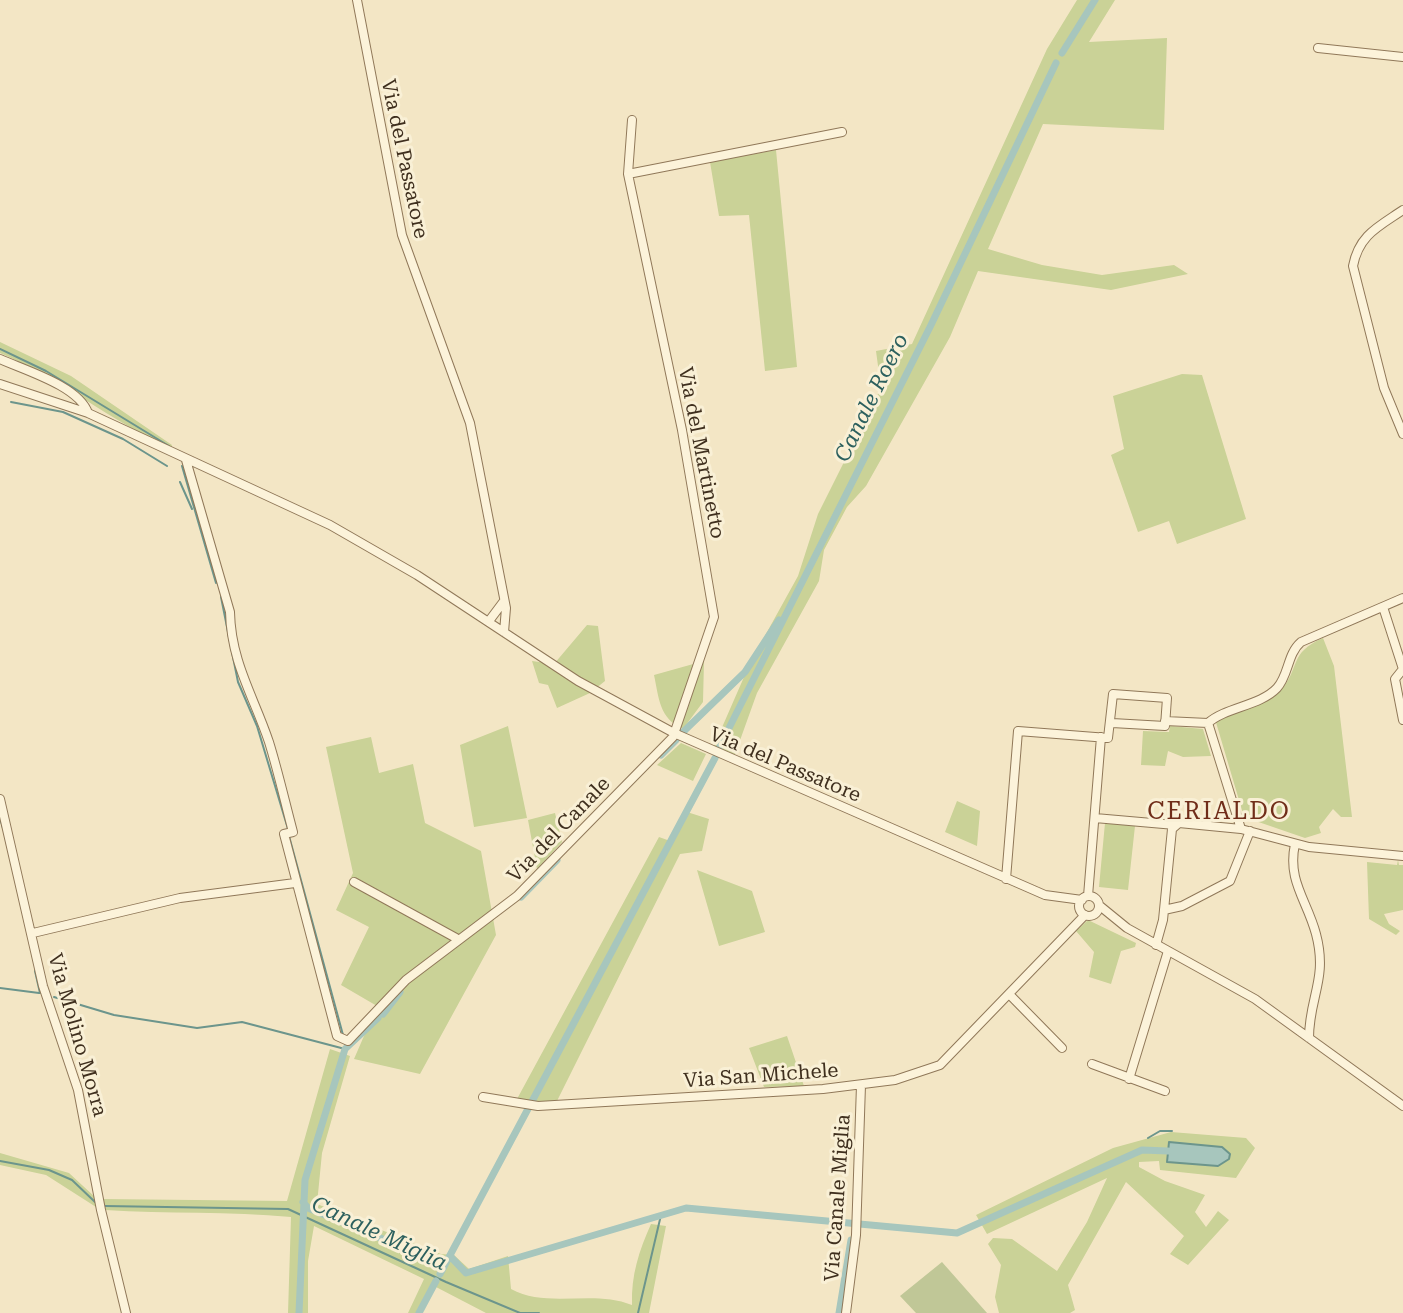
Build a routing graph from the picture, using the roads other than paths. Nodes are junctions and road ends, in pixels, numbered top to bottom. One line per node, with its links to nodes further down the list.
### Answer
1 (357, 0): 14 (street, Via del Passatore)
2 (1318, 48): 3 (street)
3 (1403, 57)
4 (632, 120): 6 (street, Via del Martinetto)
5 (842, 132): 6 (street)
6 (628, 174): 23 (street, Via del Martinetto)
7 (1403, 210): 11 (street)
8 (0, 359): 10 (street)
9 (0, 384): 10 (street, Via del Passatore)
10 (88, 413): 12 (street, Via del Passatore)
11 (1403, 434)
12 (186, 460): 16 (street, Via del Passatore); 33 (street)
13 (1403, 598): 15 (street)
14 (504, 600): 16 (street); 17 (street, Via del Passatore)
15 (1383, 607): 18 (street); 22 (street)
16 (489, 621): 17 (street, Via del Passatore)
17 (504, 632): 23 (street, Via del Passatore)
18 (1403, 669): 19 (street)
19 (1403, 720)
20 (1165, 721): 21 (street); 21 (street); 22 (street)
21 (1112, 723): 24 (street)
22 (1208, 723): 28 (street)
23 (674, 733): 31 (street, Via del Passatore); 39 (street, Via del Canale)
24 (1101, 737): 26 (street); 31 (street)
25 (0, 799): 38 (street)
26 (1095, 818): 27 (street); 34 (street)
27 (1175, 825): 28 (street); 36 (street)
28 (1245, 830): 29 (street); 36 (street)
29 (1295, 844): 30 (street); 43 (street)
30 (1403, 856)
31 (1006, 879): 35 (street, Via del Passatore)
32 (354, 882): 39 (street)
33 (295, 883): 38 (street, Via Molino Morra); 39 (street, Via del Canale)
34 (1085, 898): 35 (street, Via del Passatore); 37 (street); 37 (street)
35 (1067, 900): 37 (street, Via del Passatore)
36 (1164, 910): 40 (street)
37 (1090, 912): 40 (street, Via del Passatore); 42 (street, Via San Michele)
38 (33, 933): 53 (street, Via Molino Morra)
39 (456, 938)
40 (1156, 945): 41 (street, Via del Passatore)
41 (1168, 951): 44 (street, Via del Passatore); 48 (street)
42 (1009, 994): 46 (street); 49 (street, Via San Michele)
43 (1309, 1020): 44 (street); 45 (street)
44 (1288, 1022): 45 (street, Via del Passatore)
45 (1309, 1038): 52 (street, Via del Passatore)
46 (1062, 1048)
47 (1092, 1064): 48 (street)
48 (1129, 1079): 50 (street)
49 (861, 1085): 51 (street, Via San Michele); 54 (street, Via Canale Miglia)
50 (1165, 1091)
51 (483, 1097)
52 (1403, 1106)
53 (126, 1313)
54 (846, 1313)

